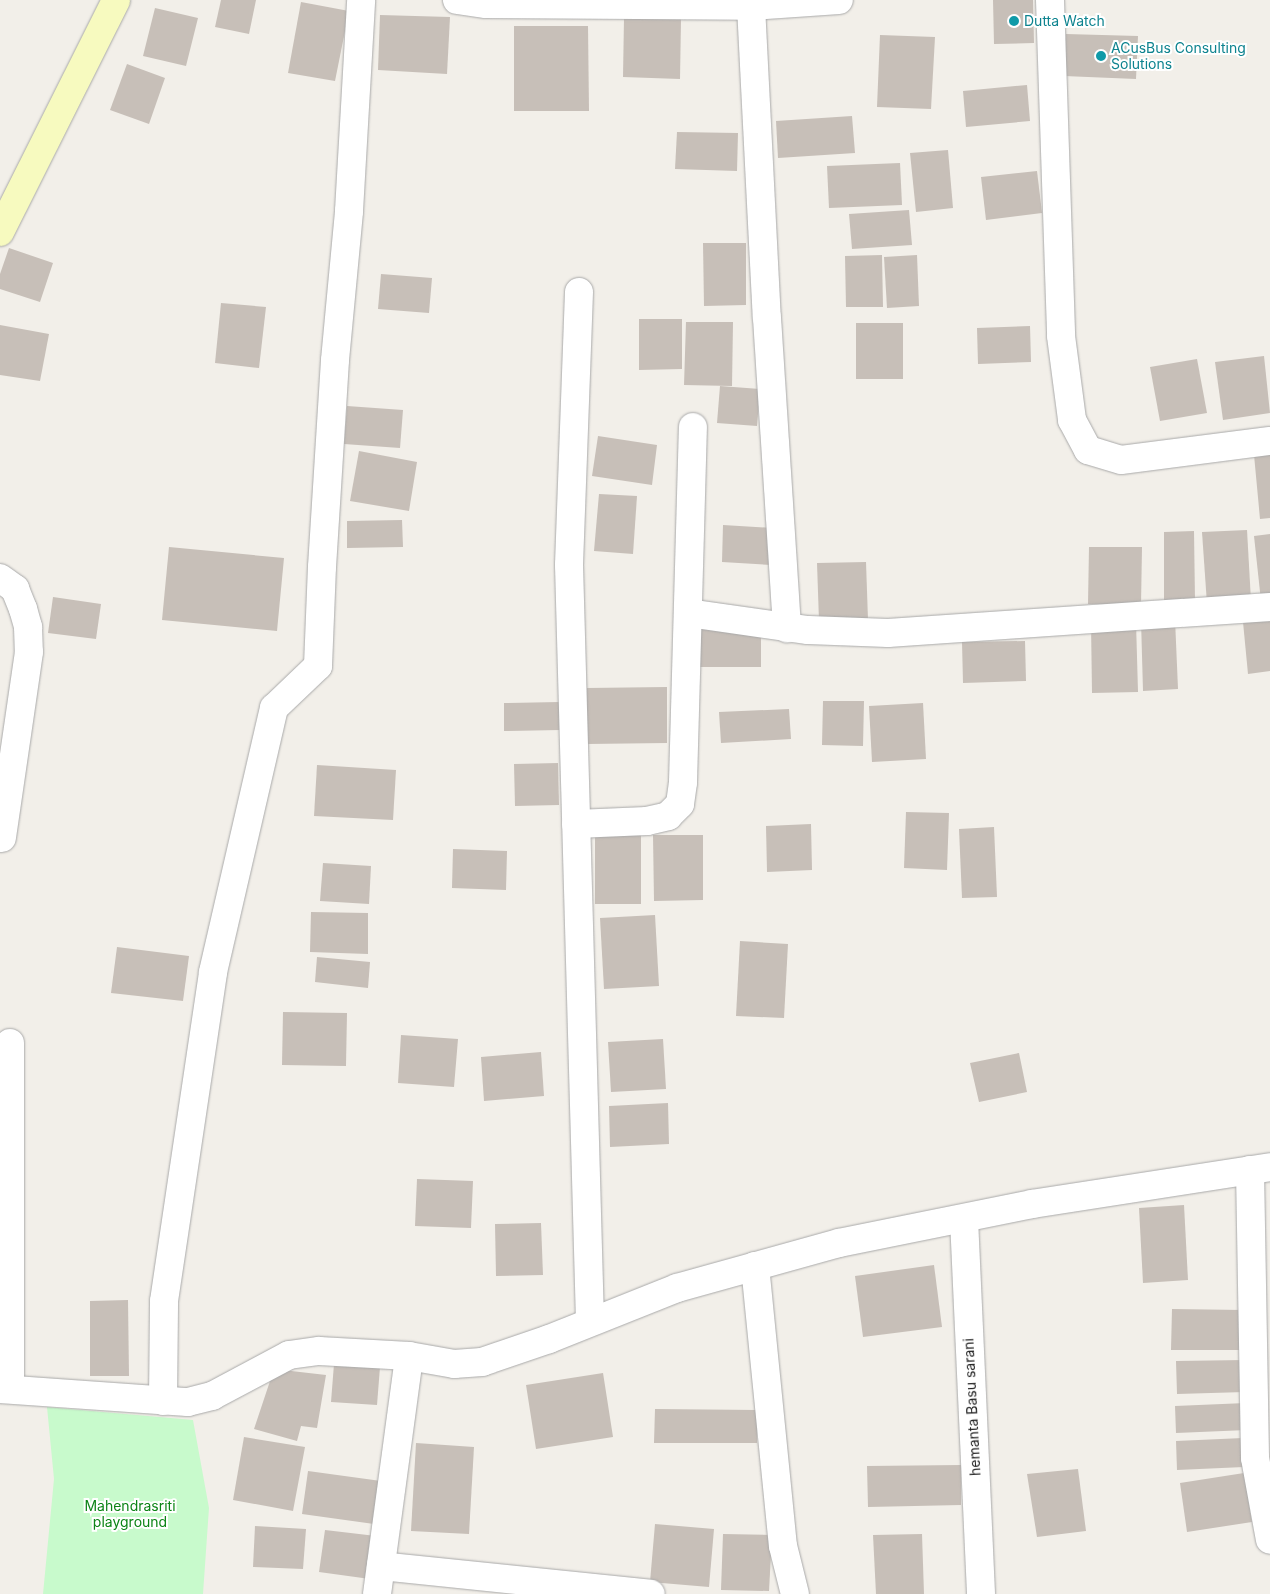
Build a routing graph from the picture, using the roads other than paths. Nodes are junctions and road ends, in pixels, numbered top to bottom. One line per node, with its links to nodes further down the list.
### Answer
1 (116, 0): 7 (street)
2 (360, 0): 25 (street)
3 (457, 0): 6 (street)
4 (839, 0): 6 (street)
5 (1050, 0): 10 (street)
6 (763, 3): 14 (street)
7 (0, 232)
8 (579, 292): 15 (street)
9 (693, 427): 13 (street)
10 (1270, 441)
11 (0, 578): 16 (street)
12 (1270, 607): 14 (street)
13 (688, 613): 14 (street); 15 (street)
14 (787, 628)
15 (576, 824): 22 (street)
16 (2, 838)
17 (10, 1043): 18 (street)
18 (5, 1150): 24 (street)
19 (1260, 1168): 20 (street); 26 (street)
20 (964, 1219): 21 (street); 31 (street, hemanta Basu sarani)
21 (755, 1266): 22 (street); 30 (street)
22 (590, 1320): 23 (street)
23 (409, 1356): 25 (street); 27 (street)
24 (5, 1389): 25 (street)
25 (163, 1401)
26 (1270, 1540)
27 (381, 1566): 28 (street); 29 (street)
28 (377, 1594)
29 (651, 1594)
30 (795, 1594)
31 (981, 1594)

